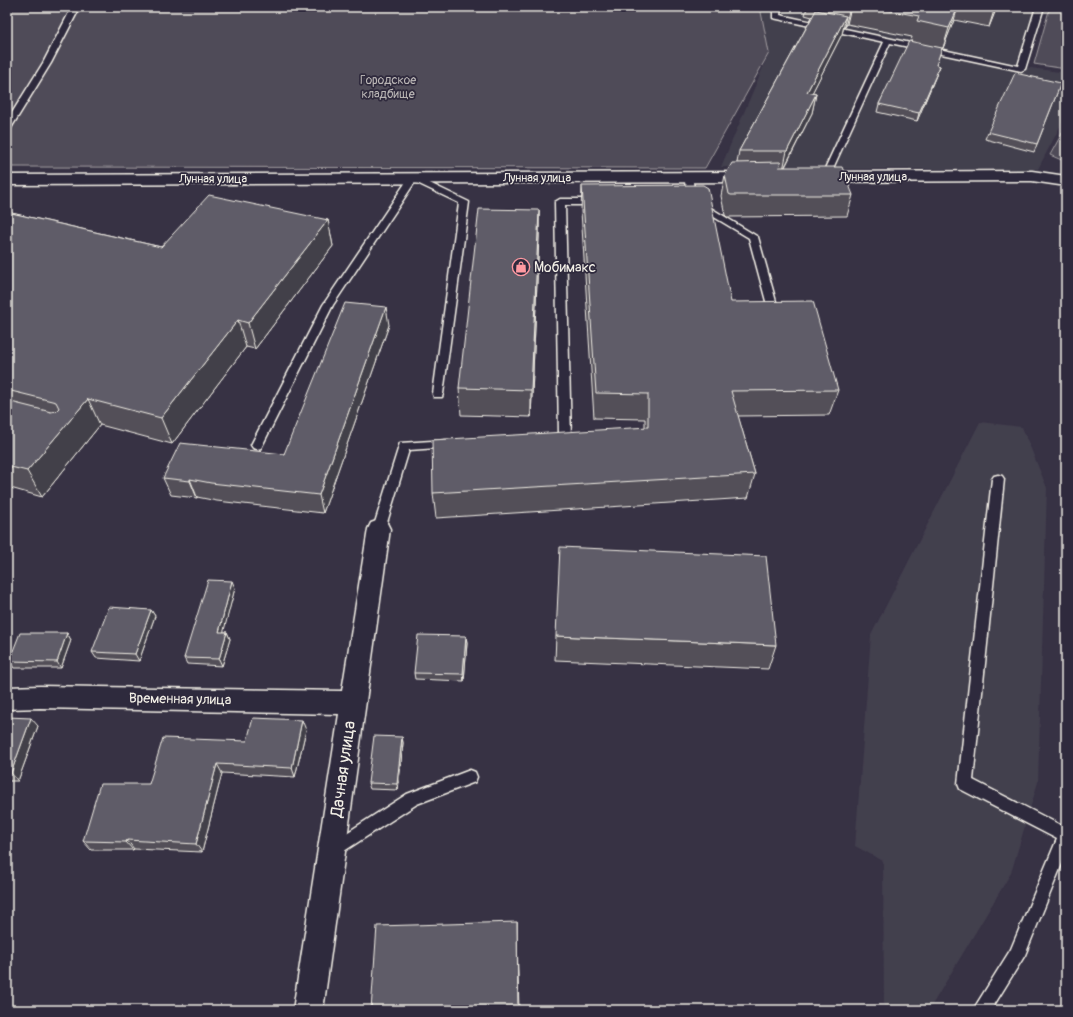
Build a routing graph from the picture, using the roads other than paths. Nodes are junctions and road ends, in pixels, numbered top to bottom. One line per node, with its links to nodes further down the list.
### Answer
1 (76, 7): 5 (lane)
2 (777, 7): 4 (lane)
3 (1040, 7): 4 (lane)
4 (888, 40): 8 (lane)
5 (7, 128)
6 (772, 177): 10 (street, Лунная улица)
7 (803, 177): 8 (street, Лунная улица)
8 (826, 177): 12 (street, Лунная улица)
9 (413, 178): 10 (street, Лунная улица); 11 (street, Лунная улица); 15 (lane); 18 (lane)
10 (688, 178): 14 (lane)
11 (7, 180)
12 (1066, 181)
13 (607, 202): 16 (lane)
14 (775, 317)
15 (438, 394)
16 (542, 440)
17 (458, 444): 20 (lane)
18 (257, 445)
19 (998, 479): 24 (lane)
20 (379, 529): 22 (street, Дачная улица)
21 (7, 698): 22 (street, Временная улица)
22 (352, 703): 25 (street, Дачная улица)
23 (470, 777): 25 (lane)
24 (1066, 835): 27 (lane)
25 (331, 851): 26 (street, Дачная улица)
26 (308, 1010)
27 (981, 1010)

